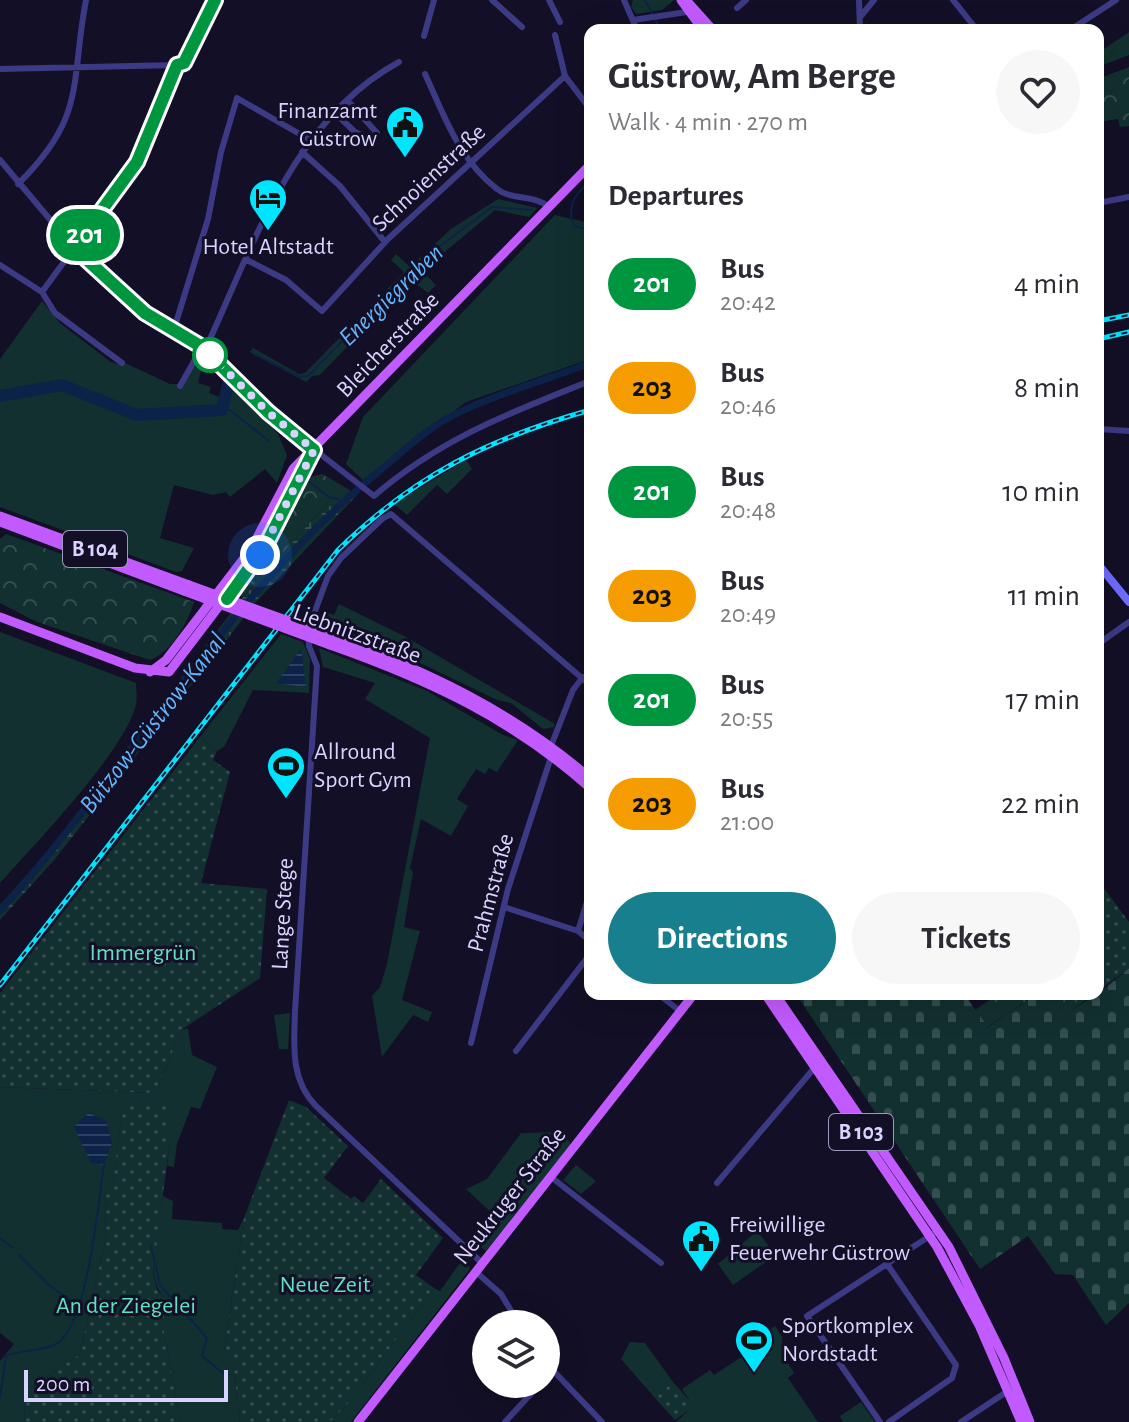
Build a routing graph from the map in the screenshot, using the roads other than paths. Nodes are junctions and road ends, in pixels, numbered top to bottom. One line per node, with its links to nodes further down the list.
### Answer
1 (86, 0): 29 (street)
2 (215, 0): 28 (street)
3 (434, 0): 26 (street)
4 (492, 0): 24 (street)
5 (549, 0): 17 (street)
6 (624, 0): 16 (street)
7 (684, 0): 14 (main road); 20 (main road)
8 (746, 0): 13 (street)
9 (859, 0): 15 (street)
10 (874, 0): 15 (street)
11 (953, 0): 22 (street)
12 (1116, 0): 23 (street)
13 (737, 8)
14 (687, 12): 16 (street); 19 (main road)
15 (861, 18): 21 (street)
16 (633, 20): 18 (street)
17 (560, 22)
18 (635, 24)
19 (700, 24)
20 (702, 24)
21 (860, 24)
22 (972, 24)
23 (1079, 24)
24 (522, 27)
25 (555, 35): 32 (street)
26 (424, 36)
27 (399, 62): 33 (street)
28 (177, 65): 29 (street); 46 (street)
29 (80, 66): 30 (street); 41 (street)
30 (0, 69)
31 (425, 74): 39 (street)
32 (565, 76): 34 (street); 39 (street, Schnoienstraße)
33 (348, 101): 35 (street); 35 (street)
34 (584, 101)
35 (335, 113): 36 (street)
36 (310, 140): 37 (street); 50 (street)
37 (302, 152): 45 (street); 47 (street)
38 (0, 160): 41 (street)
39 (470, 162): 44 (street); 45 (street, Schnoienstraße)
40 (584, 171): 44 (main road, Bleicherstraße)
41 (18, 184): 46 (street)
42 (1129, 197): 43 (street)
43 (1104, 202)
44 (549, 207): 57 (main road, Bleicherstraße)
45 (385, 242): 47 (street, Schnoienstraße)
46 (74, 248): 49 (street); 50 (street)
47 (247, 260): 51 (street)
48 (0, 265): 49 (street)
49 (42, 292): 52 (street)
50 (174, 329): 51 (street)
51 (204, 349): 54 (street); 57 (street)
52 (122, 363)
53 (584, 383): 57 (street)
54 (180, 386)
55 (1104, 429): 56 (street)
56 (1129, 431)
57 (314, 450): 61 (main road, Bleicherstraße)
58 (0, 519): 65 (main road, Liebnitzstraße / B 104, bridge)
59 (1104, 571): 60 (main road)
60 (1129, 602)
61 (0, 617)
62 (1129, 622): 63 (street)
63 (1104, 640)
64 (583, 677): 65 (street, Prahmstraße); 86 (street, Lange Stege)
65 (551, 750): 66 (main road, Liebnitzstraße / B 104); 67 (main road, Liebnitzstraße / B 104); 68 (street, Prahmstraße)
66 (584, 774)
67 (584, 782)
68 (504, 907): 70 (street); 78 (street, Prahmstraße)
69 (584, 912): 70 (street)
70 (578, 931): 71 (street)
71 (584, 936)
72 (584, 962): 79 (street)
73 (666, 1000): 77 (street)
74 (689, 1000): 77 (main road, Neukruger Straße)
75 (769, 1000): 80 (main road, B 103)
76 (779, 1000): 83 (main road, B 103)
77 (680, 1011): 81 (main road, Neukruger Straße)
78 (471, 1043)
79 (516, 1051)
80 (816, 1066): 82 (street); 83 (main road, B 103)
81 (551, 1177): 84 (street); 86 (main road, Neukruger Straße)
82 (717, 1183)
83 (934, 1233): 85 (street); 89 (main road, B 103)
84 (661, 1263)
85 (887, 1264): 94 (street); 95 (street)
86 (480, 1268): 87 (street, Lange Stege); 91 (main road, Neukruger Straße)
87 (511, 1310)
88 (560, 1377): 93 (street)
89 (1012, 1389): 96 (street); 97 (main road, B 103); 98 (main road, B 103)
90 (527, 1398): 92 (street)
91 (358, 1422)
92 (505, 1422)
93 (602, 1422)
94 (880, 1422)
95 (889, 1422)
96 (961, 1422)
97 (1021, 1422)
98 (1030, 1422)

